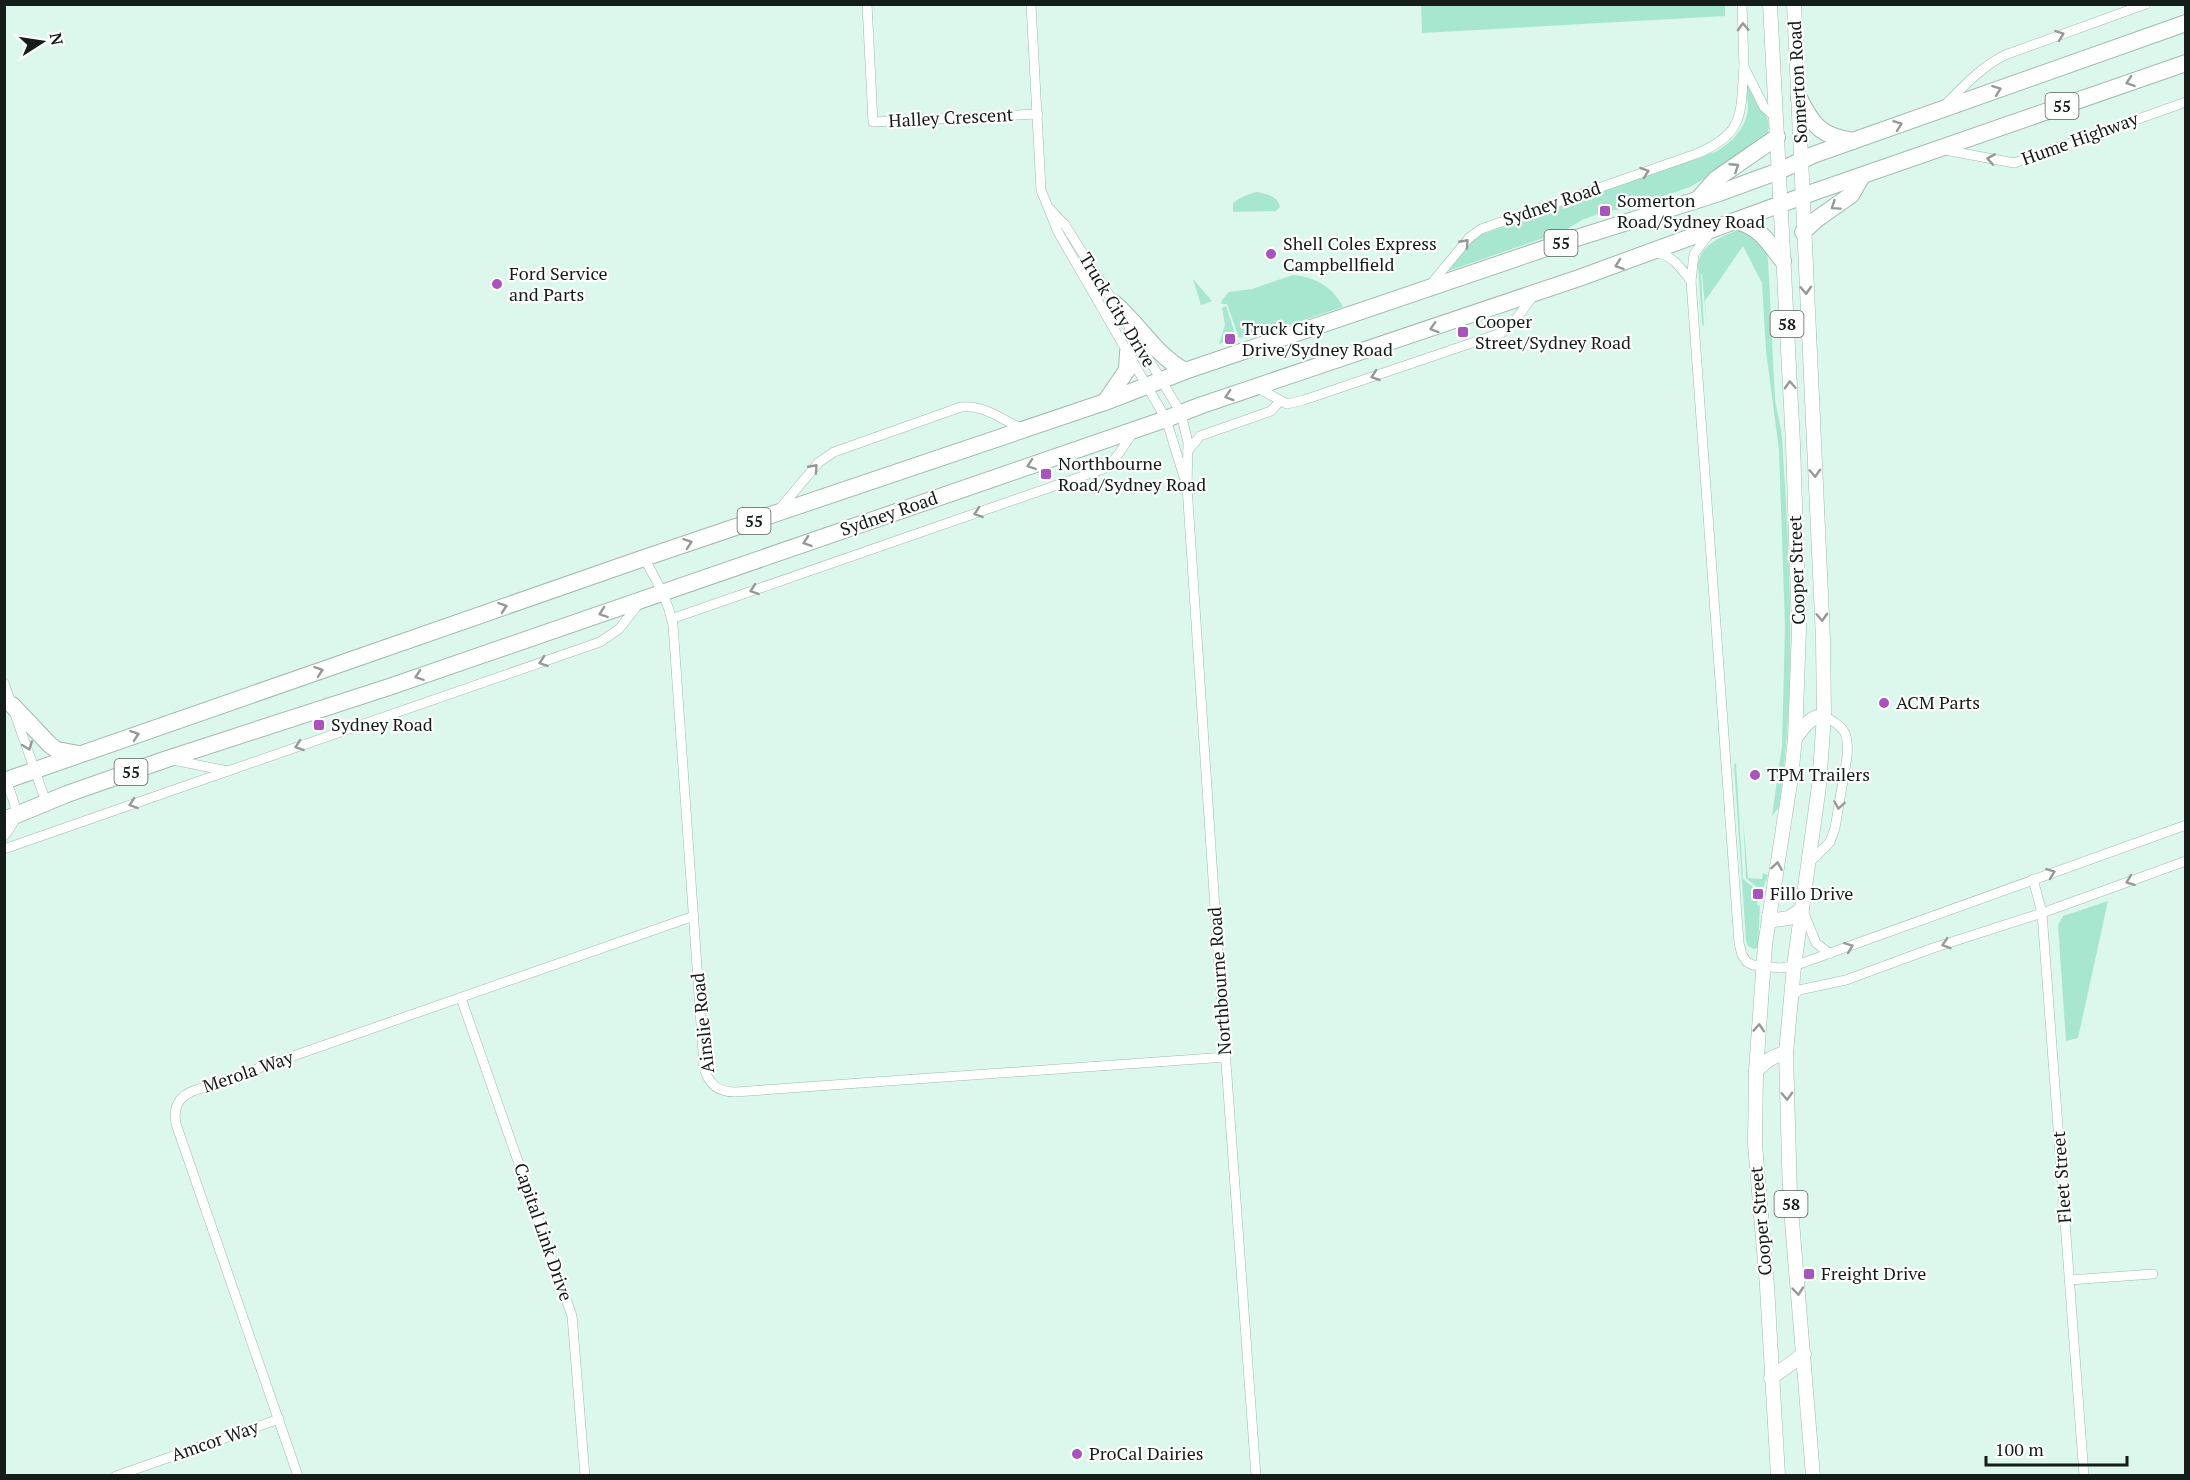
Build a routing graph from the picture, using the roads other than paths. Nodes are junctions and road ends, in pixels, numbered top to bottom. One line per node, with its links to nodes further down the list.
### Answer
1 (867, 4): 13 (street, Halley Crescent)
2 (1031, 4): 13 (street, Truck City Drive)
3 (1742, 4): 9 (street, Somerton Road, one-way to 3)
4 (1770, 4): 14 (main road, Somerton Road / 58)
5 (1794, 4): 10 (main road, Somerton Road / 58)
6 (2146, 4): 12 (street, one-way to 6)
7 (2186, 23): 12 (highway, 55, one-way to 7)
8 (2186, 63): 17 (highway, Hume Highway / 55, one-way to 17)
9 (1744, 67): 14 (street, Somerton Road); 31 (street, Sydney Road, one-way to 9)
10 (1799, 98): 16 (highway); 18 (main road, Somerton Road / 58)
11 (2186, 102): 17 (street, Hume Highway, one-way to 17)
12 (1942, 109): 16 (highway, 55, one-way to 12)
13 (1038, 114): 24 (street, Truck City Drive)
14 (1776, 118): 15 (main road, Somerton Road / 58)
15 (1777, 137): 19 (main road, Somerton Road / 58); 22 (highway, one-way to 15)
16 (1854, 141): 18 (highway, 55)
17 (1938, 148): 20 (highway, Hume Highway / 55)
18 (1803, 160): 19 (highway, 55); 21 (main road, Cooper Street / 58)
19 (1779, 171): 22 (highway, Sydney Road / 55); 23 (main road, Cooper Street / 58)
20 (1862, 176): 21 (highway, Hume Highway / 55); 27 (highway, one-way to 27)
21 (1802, 196): 23 (highway, Hume Highway / 55); 27 (main road, Cooper Street / 58)
22 (1696, 201): 31 (highway, Sydney Road / 55)
23 (1781, 205): 25 (highway, Sydney Road / 55); 29 (main road, Cooper Street / 58)
24 (1050, 209): 33 (street, Truck City Drive); 34 (street, Truck City Drive)
25 (1737, 221): 26 (highway, Sydney Road / 55); 29 (highway)
26 (1713, 230): 28 (highway, Sydney Road / 55); 30 (street)
27 (1803, 232): 40 (main road, Cooper Street / 58, one-way to 40)
28 (1656, 252): 30 (street); 32 (highway, Sydney Road / 55, one-way to 32)
29 (1783, 261): 42 (main road, Cooper Street / 58, one-way to 29)
30 (1691, 281): 76 (street)
31 (1428, 288): 35 (highway, Sydney Road / 55)
32 (1534, 294): 37 (highway, Sydney Road / 55, one-way to 37); 38 (street, one-way to 38)
33 (1114, 303): 35 (highway); 36 (street, Truck City Drive)
34 (1128, 352): 36 (street, Truck City Drive); 39 (highway)
35 (1185, 371): 36 (highway, Sydney Road / 55)
36 (1154, 384): 39 (highway, Sydney Road / 55); 41 (street, Truck City Drive); 41 (street, Truck City Drive)
37 (1256, 387): 38 (street); 41 (highway, Sydney Road / 55, one-way to 41)
38 (1280, 401): 45 (street)
39 (1105, 402): 43 (highway, Sydney Road / 55)
40 (1812, 415): 42 (main road); 52 (main road, Cooper Street / 58, one-way to 52)
41 (1173, 416): 44 (highway, Sydney Road / 55); 45 (street, Northbourne Road); 46 (street, Northbourne Road)
42 (1791, 416): 53 (main road, Cooper Street / 58)
43 (1023, 429): 47 (highway, Sydney Road / 55); 47 (street, Sydney Road, one-way to 43)
44 (1135, 429): 49 (highway, Sydney Road / 55, one-way to 49); 51 (street, Sydney Road, one-way to 51)
45 (1188, 451): 46 (street, Northbourne Road)
46 (1187, 486): 81 (street, Northbourne Road)
47 (776, 513): 48 (highway, Sydney Road / 55, one-way to 47)
48 (644, 558): 49 (street, Ainslie Road); 58 (highway, Sydney Road / 55, one-way to 48)
49 (662, 592): 50 (highway, Sydney Road / 55); 51 (street, Ainslie Road)
50 (643, 599): 59 (highway, Sydney Road / 55, one-way to 59); 61 (street, one-way to 61)
51 (671, 619): 73 (street, Ainslie Road)
52 (1824, 668): 53 (main road); 56 (main road, Cooper Street / 58)
53 (1799, 679): 57 (main road, Cooper Street / 58)
54 (4, 683): 55 (street)
55 (12, 705): 58 (highway); 60 (street, one-way to 60)
56 (1824, 716): 57 (main road); 69 (main road, Cooper Street / 58); 69 (street, one-way to 69)
57 (1795, 738): 74 (main road, Cooper Street / 58, one-way to 57)
58 (80, 754): 60 (highway, Sydney Road / 55)
59 (167, 759): 61 (street); 63 (highway, Sydney Road / 55)
60 (36, 770): 62 (highway, Sydney Road / 55); 63 (street)
61 (228, 771): 67 (street, one-way to 67)
62 (5, 779): 64 (street)
63 (46, 802): 64 (highway, Sydney Road / 55)
64 (11, 818): 66 (street)
65 (2186, 825): 70 (street, one-way to 65)
66 (4, 836)
67 (4, 849)
68 (2186, 861): 72 (street, one-way to 72)
69 (1809, 863): 71 (main road, Cooper Street / 58)
70 (2033, 879): 72 (street, Fleet Street); 75 (street, one-way to 70)
71 (1802, 909): 74 (main road); 75 (street); 77 (main road, Cooper Street / 58)
72 (2042, 913): 79 (street, one-way to 79); 84 (street, Fleet Street)
73 (694, 916): 78 (street, Merola Way); 81 (street, Ainslie Road)
74 (1769, 916): 76 (main road, Cooper Street / 58)
75 (1830, 954): 77 (street)
76 (1764, 966): 77 (street); 82 (main road, Cooper Street / 58, one-way to 76)
77 (1794, 966): 79 (main road, Cooper Street / 58)
78 (461, 998): 87 (street, Merola Way); 90 (street, Capital Link Drive)
79 (1791, 998): 80 (main road, Cooper Street / 58)
80 (1786, 1053): 82 (main road); 85 (main road, Cooper Street / 58, one-way to 85)
81 (1226, 1057): 91 (street, Northbourne Road)
82 (1756, 1071): 86 (main road, Cooper Street / 58)
83 (2153, 1274): 84 (street)
84 (2069, 1280): 94 (street, Fleet Street)
85 (1804, 1354): 86 (main road); 93 (main road, Cooper Street / 58)
86 (1771, 1378): 92 (main road, Cooper Street / 58)
87 (279, 1419): 88 (street, Amcor Way); 89 (street, Merola Way)
88 (116, 1476)
89 (298, 1476)
90 (585, 1476)
91 (1256, 1476)
92 (1778, 1476)
93 (1813, 1476)
94 (2084, 1476)

